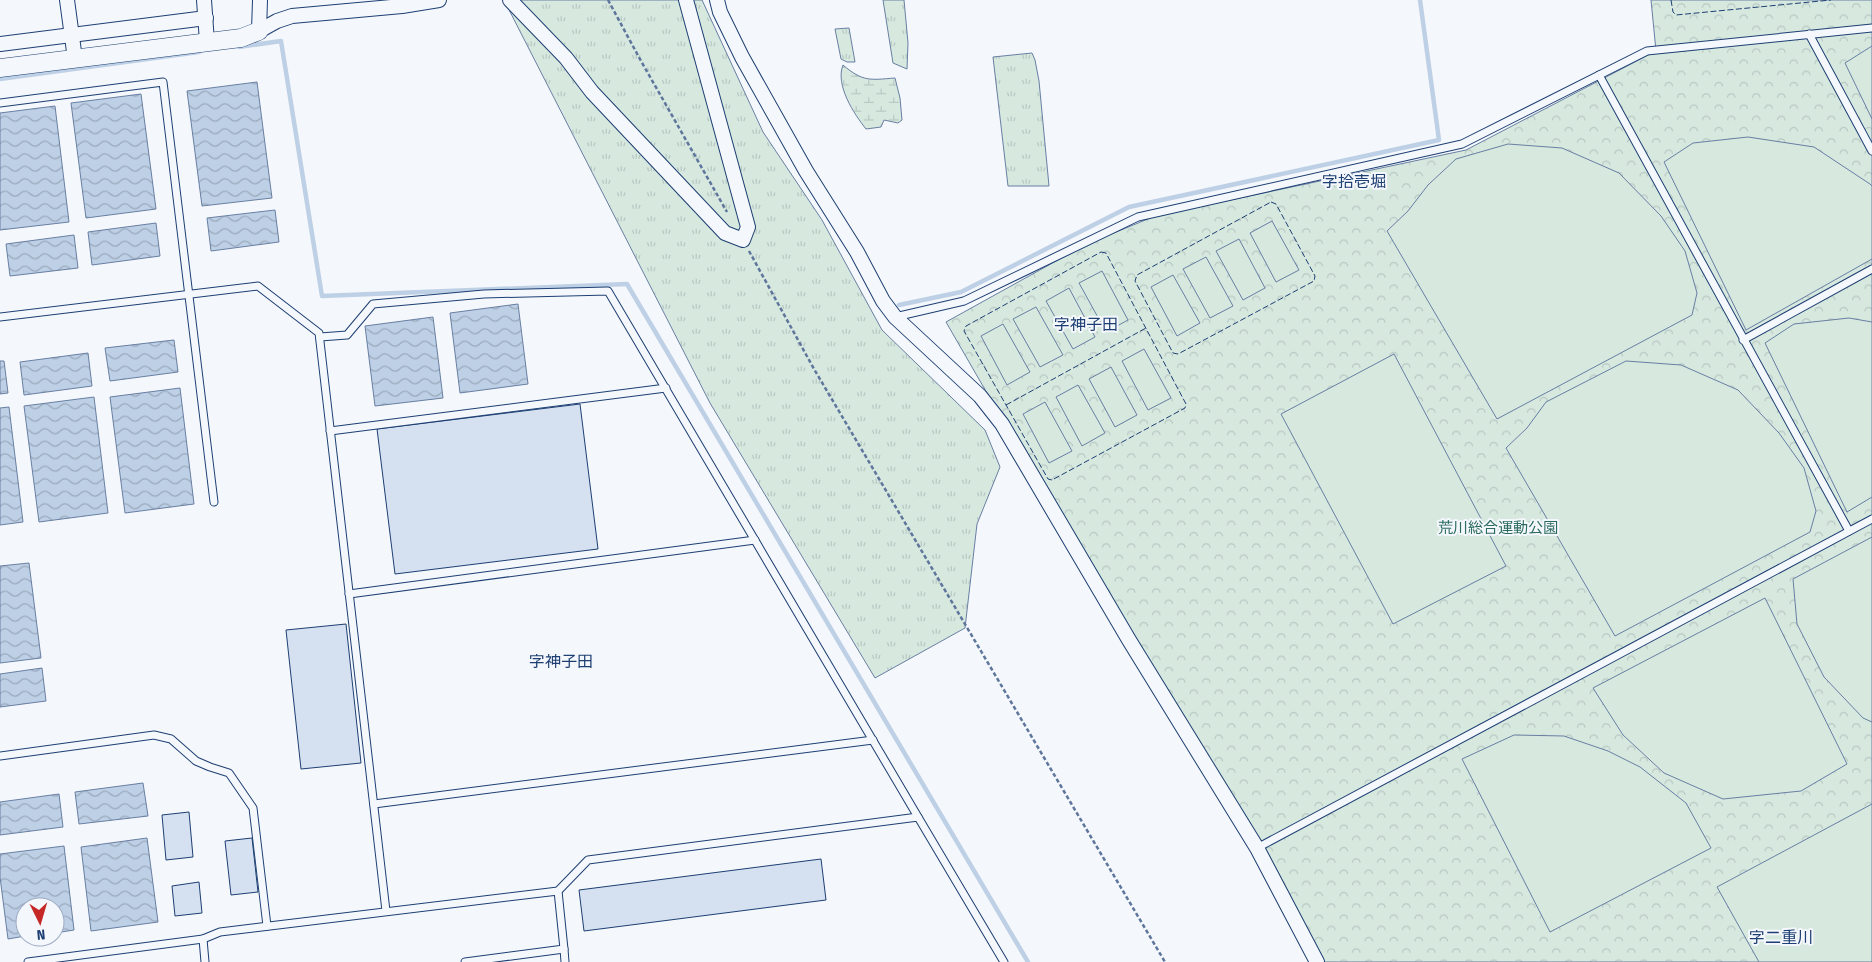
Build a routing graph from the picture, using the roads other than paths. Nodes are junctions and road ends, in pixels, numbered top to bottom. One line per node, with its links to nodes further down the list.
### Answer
1 (67, 0): 11 (street)
2 (204, 0): 8 (street)
3 (260, 0): 10 (street)
4 (439, 0): 10 (street)
5 (510, 0): 6 (street)
6 (686, 0)
7 (717, 0): 23 (street)
8 (206, 18): 11 (street); 13 (street)
9 (1872, 28): 12 (lane)
10 (259, 31): 13 (street)
11 (72, 34): 14 (street); 15 (street)
12 (1809, 34): 17 (lane); 19 (lane)
13 (207, 42): 15 (street)
14 (0, 44)
15 (75, 59): 16 (street)
16 (0, 68)
17 (1600, 75): 23 (lane); 25 (lane)
18 (0, 103): 21 (lane)
19 (1872, 151)
20 (1872, 269): 25 (lane)
21 (189, 294): 22 (lane); 24 (lane); 28 (lane)
22 (0, 317)
23 (894, 317): 37 (street)
24 (320, 337): 26 (lane); 27 (lane)
25 (1743, 340): 30 (lane)
26 (666, 388): 27 (lane); 31 (lane)
27 (330, 430): 32 (lane)
28 (214, 502)
29 (1872, 519): 30 (lane)
30 (1849, 532): 37 (lane)
31 (755, 540): 32 (lane); 33 (lane)
32 (349, 594): 35 (lane)
33 (873, 740): 35 (lane); 36 (lane)
34 (0, 756): 40 (lane)
35 (374, 804): 39 (lane)
36 (918, 817): 38 (lane); 47 (lane)
37 (1257, 848): 48 (street)
38 (558, 892): 39 (lane); 42 (lane)
39 (386, 911): 40 (lane)
40 (267, 926): 41 (lane)
41 (203, 939): 43 (lane); 44 (lane)
42 (564, 950): 45 (lane); 46 (lane)
43 (28, 962)
44 (205, 962)
45 (465, 962)
46 (566, 962)
47 (1004, 962)
48 (1317, 962)

